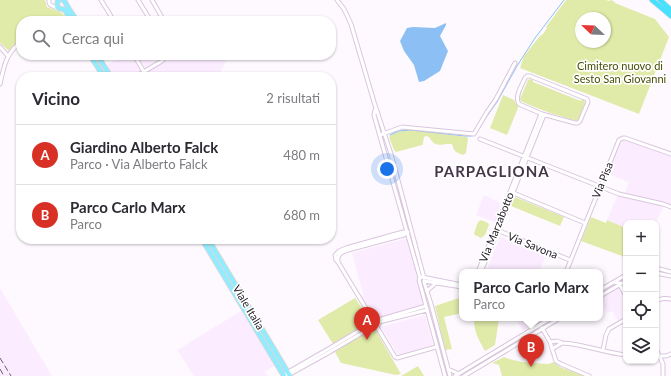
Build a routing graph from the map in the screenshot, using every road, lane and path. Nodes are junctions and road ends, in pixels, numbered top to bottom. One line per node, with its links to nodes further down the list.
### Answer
1 (49, 0): 8 (street)
2 (101, 0): 12 (street)
3 (138, 0): 13 (street)
4 (152, 0): 14 (street)
5 (337, 0): 28 (street)
6 (652, 0): 15 (highway)
7 (660, 0): 9 (highway)
8 (61, 3): 10 (main road); 11 (main road)
9 (671, 10)
10 (68, 16)
11 (74, 16)
12 (111, 16)
13 (148, 16)
14 (161, 16)
15 (671, 16)
16 (16, 46): 18 (street)
17 (0, 47): 18 (street)
18 (8, 56): 27 (street)
19 (93, 60): 24 (main road)
20 (100, 60): 25 (main road)
21 (137, 60): 26 (street)
22 (164, 60): 26 (street)
23 (515, 63): 30 (street)
24 (101, 72)
25 (108, 72)
26 (144, 72)
27 (0, 84)
28 (376, 109): 30 (street); 31 (street)
29 (543, 114): 29 (street); 34 (street, Via Marzabotto)
30 (384, 134): 31 (street); 40 (street)
31 (380, 135): 40 (street)
32 (480, 140): 34 (street)
33 (671, 154): 35 (street, Via Pisa)
34 (526, 157): 35 (street); 36 (street, Via Marzabotto)
35 (600, 186): 37 (street); 38 (street, Via Pisa)
36 (512, 192): 38 (street); 39 (street, Via Marzabotto)
37 (671, 207)
38 (585, 223): 43 (street, Via Pisa)
39 (496, 230): 43 (street, Via Savona); 44 (street, Via Marzabotto); 45 (street, Via Marzabotto)
40 (409, 231): 53 (street); 67 (street)
41 (205, 244): 86 (main road, Viale Italia)
42 (211, 244): 86 (main road, Viale Italia)
43 (570, 260): 46 (street, Via Pisa)
44 (479, 269)
45 (482, 269)
46 (567, 269)
47 (659, 269): 48 (street)
48 (671, 272)
49 (659, 274): 50 (street)
50 (671, 276)
51 (623, 277): 54 (street)
52 (623, 278): 57 (street)
53 (422, 280): 56 (street); 58 (street); 61 (street); 66 (street)
54 (614, 282): 57 (street); 60 (street)
55 (623, 282): 57 (street)
56 (436, 283): 59 (street); 61 (street)
57 (620, 284): 62 (street); 63 (street)
58 (459, 286)
59 (459, 286)
60 (603, 288)
61 (427, 291): 85 (street)
62 (624, 292)
63 (603, 294)
64 (671, 299): 65 (street)
65 (659, 300)
66 (427, 308): 68 (street); 78 (street)
67 (373, 320): 68 (street); 73 (street)
68 (378, 321): 74 (street)
69 (546, 321): 72 (street)
70 (554, 321): 75 (street)
71 (623, 321): 80 (street)
72 (540, 324): 75 (street); 87 (street)
73 (371, 325): 74 (street); 86 (street)
74 (376, 327): 78 (street)
75 (543, 328): 76 (street); 90 (street)
76 (550, 342): 77 (street); 79 (street)
77 (562, 343): 79 (street); 80 (street)
78 (436, 347): 88 (street)
79 (552, 348): 91 (street)
80 (603, 350): 82 (street)
81 (671, 354): 83 (street)
82 (623, 355)
83 (659, 356)
84 (659, 358): 92 (street)
85 (448, 369): 87 (street); 89 (street)
86 (287, 375)
87 (457, 375)
88 (445, 376)
89 (450, 376)
90 (464, 376)
91 (589, 376)
92 (663, 376)

